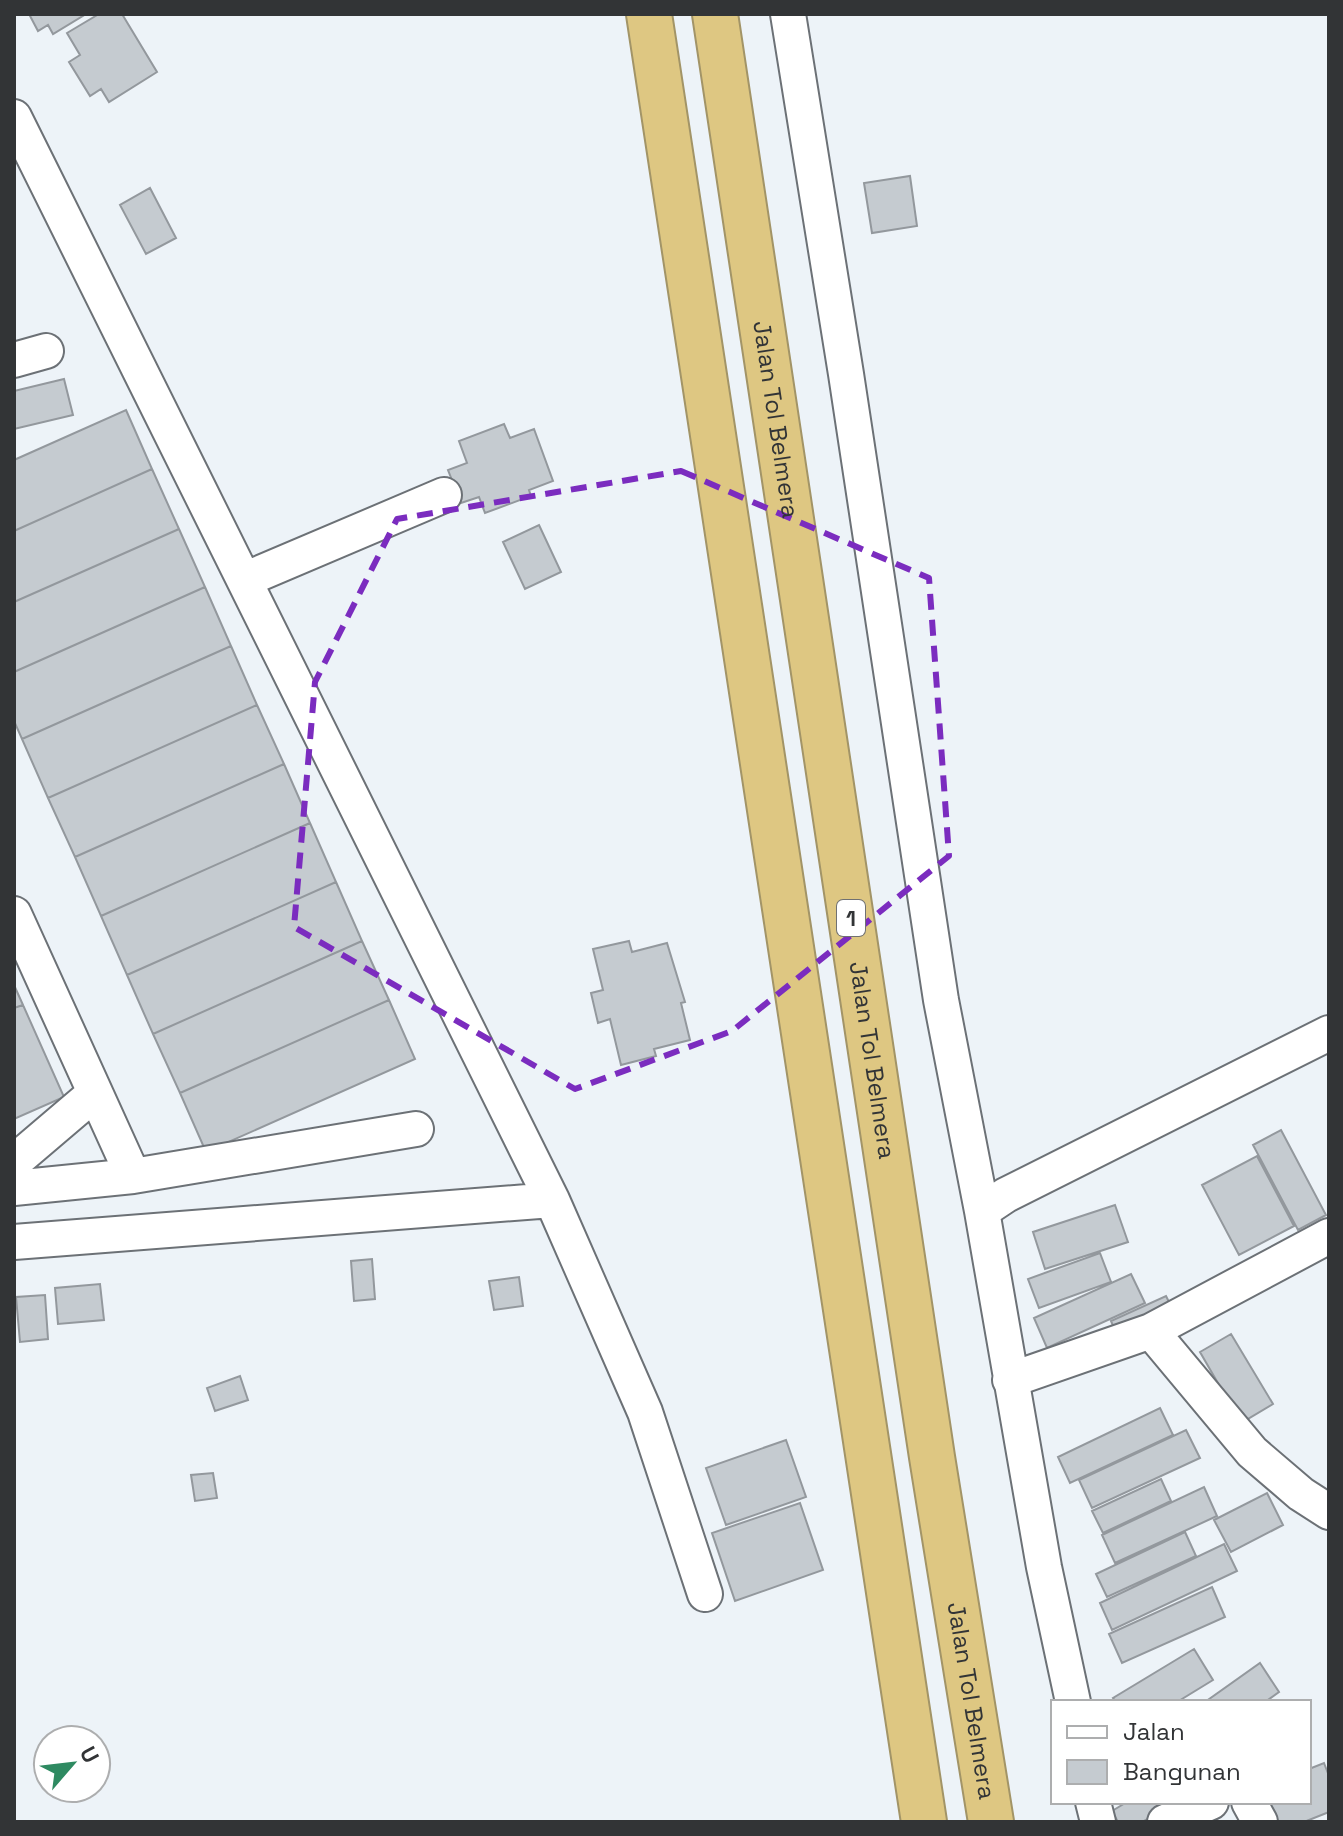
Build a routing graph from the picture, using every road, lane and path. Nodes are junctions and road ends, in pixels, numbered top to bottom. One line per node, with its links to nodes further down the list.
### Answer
1 (649, 14): 27 (highway)
2 (715, 14): 28 (highway, Jalan Tol Belmera / 1)
3 (788, 14): 17 (street)
4 (14, 117): 8 (street)
5 (46, 351): 6 (street)
6 (14, 360)
7 (444, 495): 8 (street)
8 (244, 580): 16 (street)
9 (14, 914): 11 (street)
10 (1329, 1033): 17 (street)
11 (95, 1093): 13 (street); 14 (street)
12 (416, 1129): 14 (street)
13 (14, 1162)
14 (133, 1176): 15 (street)
15 (14, 1188)
16 (552, 1200): 19 (street); 23 (street)
17 (982, 1211): 21 (street)
18 (1329, 1236): 20 (street)
19 (14, 1242)
20 (1151, 1331): 21 (street); 22 (street)
21 (1010, 1380): 24 (street)
22 (1329, 1512)
23 (705, 1594)
24 (1073, 1700)
25 (1206, 1804): 29 (street)
26 (1250, 1804): 30 (street)
27 (924, 1822)
28 (991, 1822)
29 (1165, 1822)
30 (1260, 1822)

